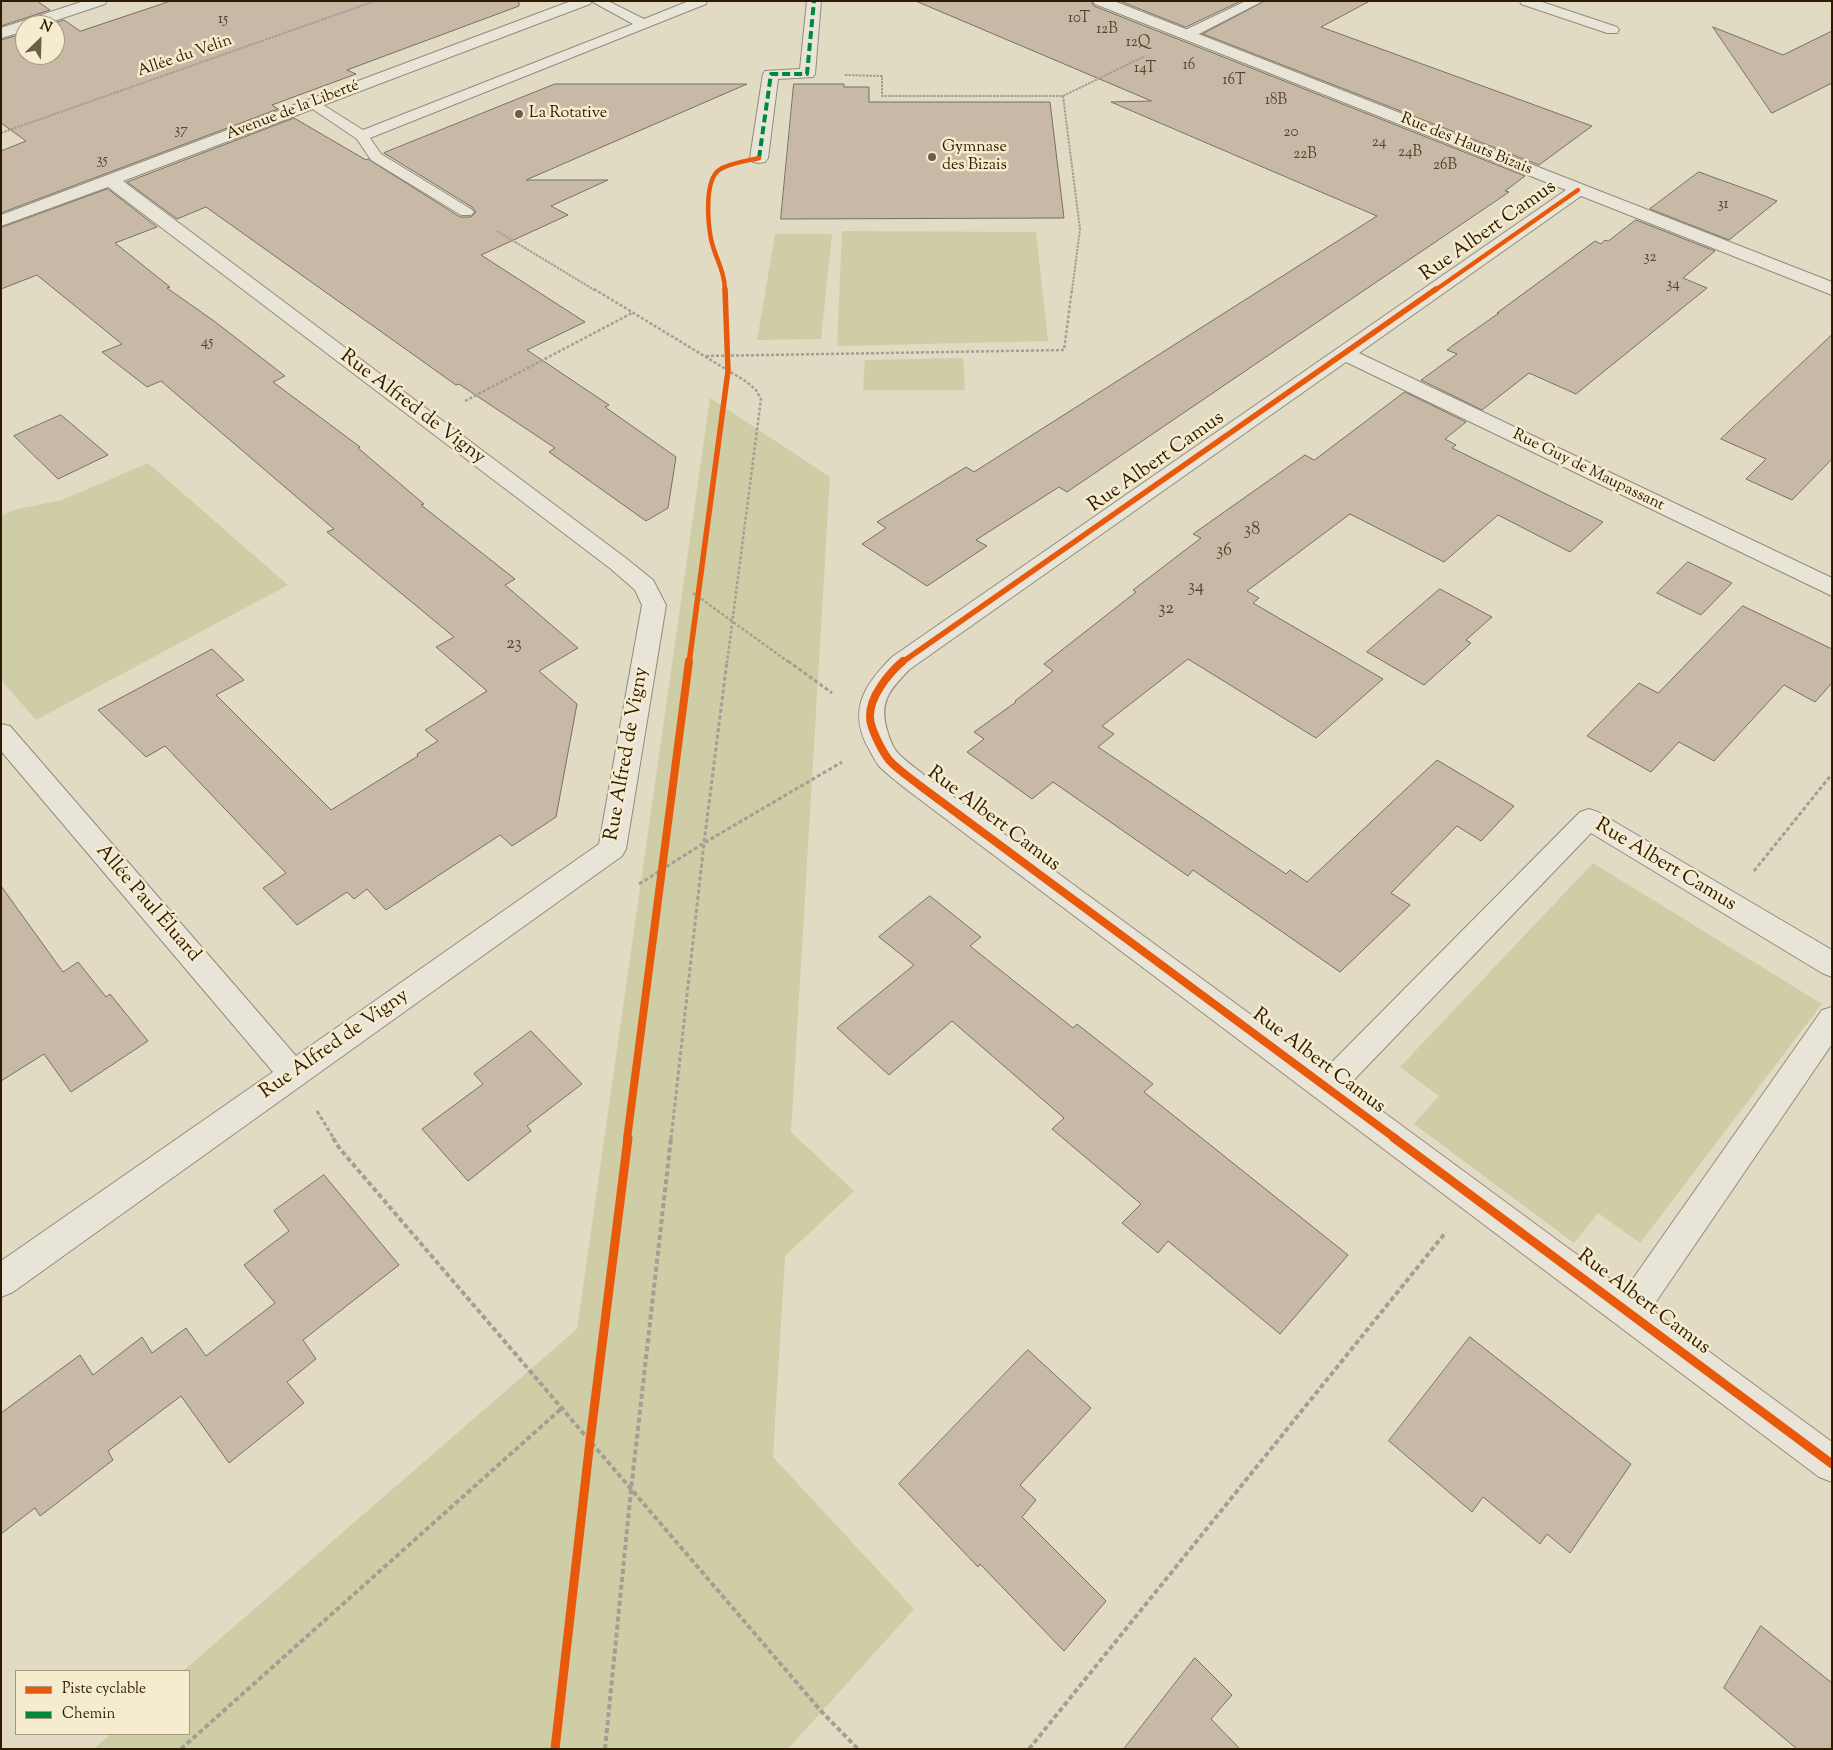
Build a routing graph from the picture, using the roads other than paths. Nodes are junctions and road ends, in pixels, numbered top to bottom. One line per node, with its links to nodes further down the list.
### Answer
1 (100, 1): 9 (street)
2 (585, 1): 15 (street, Avenue de la Liberté)
3 (597, 1): 10 (lane)
4 (701, 1): 10 (lane)
5 (814, 1): 17 (street)
6 (1100, 1): 14 (street, Rue des Hauts Bizais)
7 (1256, 1): 14 (lane)
8 (1526, 1): 12 (lane)
9 (57, 15)
10 (644, 24): 16 (lane)
11 (15, 29): 13 (street)
12 (1612, 30)
13 (1, 33)
14 (1186, 35): 19 (street, Rue des Hauts Bizais)
15 (312, 104): 16 (lane); 18 (street, Avenue de la Liberté)
16 (362, 136): 20 (lane)
17 (759, 158)
18 (110, 180): 21 (street, Avenue de la Liberté); 28 (street, Rue Alfred de Vigny)
19 (1578, 190): 22 (street, Rue des Hauts Bizais); 23 (street, Rue Albert Camus)
20 (466, 212)
21 (1, 221)
22 (1832, 289)
23 (1344, 353): 24 (street, Rue Guy de Maupassant); 29 (street, Rue Albert Camus)
24 (1832, 588)
25 (1, 733): 28 (street, Allée Paul Éluard)
26 (1832, 965): 29 (street, Rue Albert Camus)
27 (1832, 1018): 31 (street, Rue Albert Camus)
28 (294, 1074): 30 (street, Rue Alfred de Vigny)
29 (1326, 1088): 31 (street, Rue Albert Camus)
30 (1, 1281)
31 (1629, 1313): 32 (street, Rue Albert Camus)
32 (1832, 1464)

